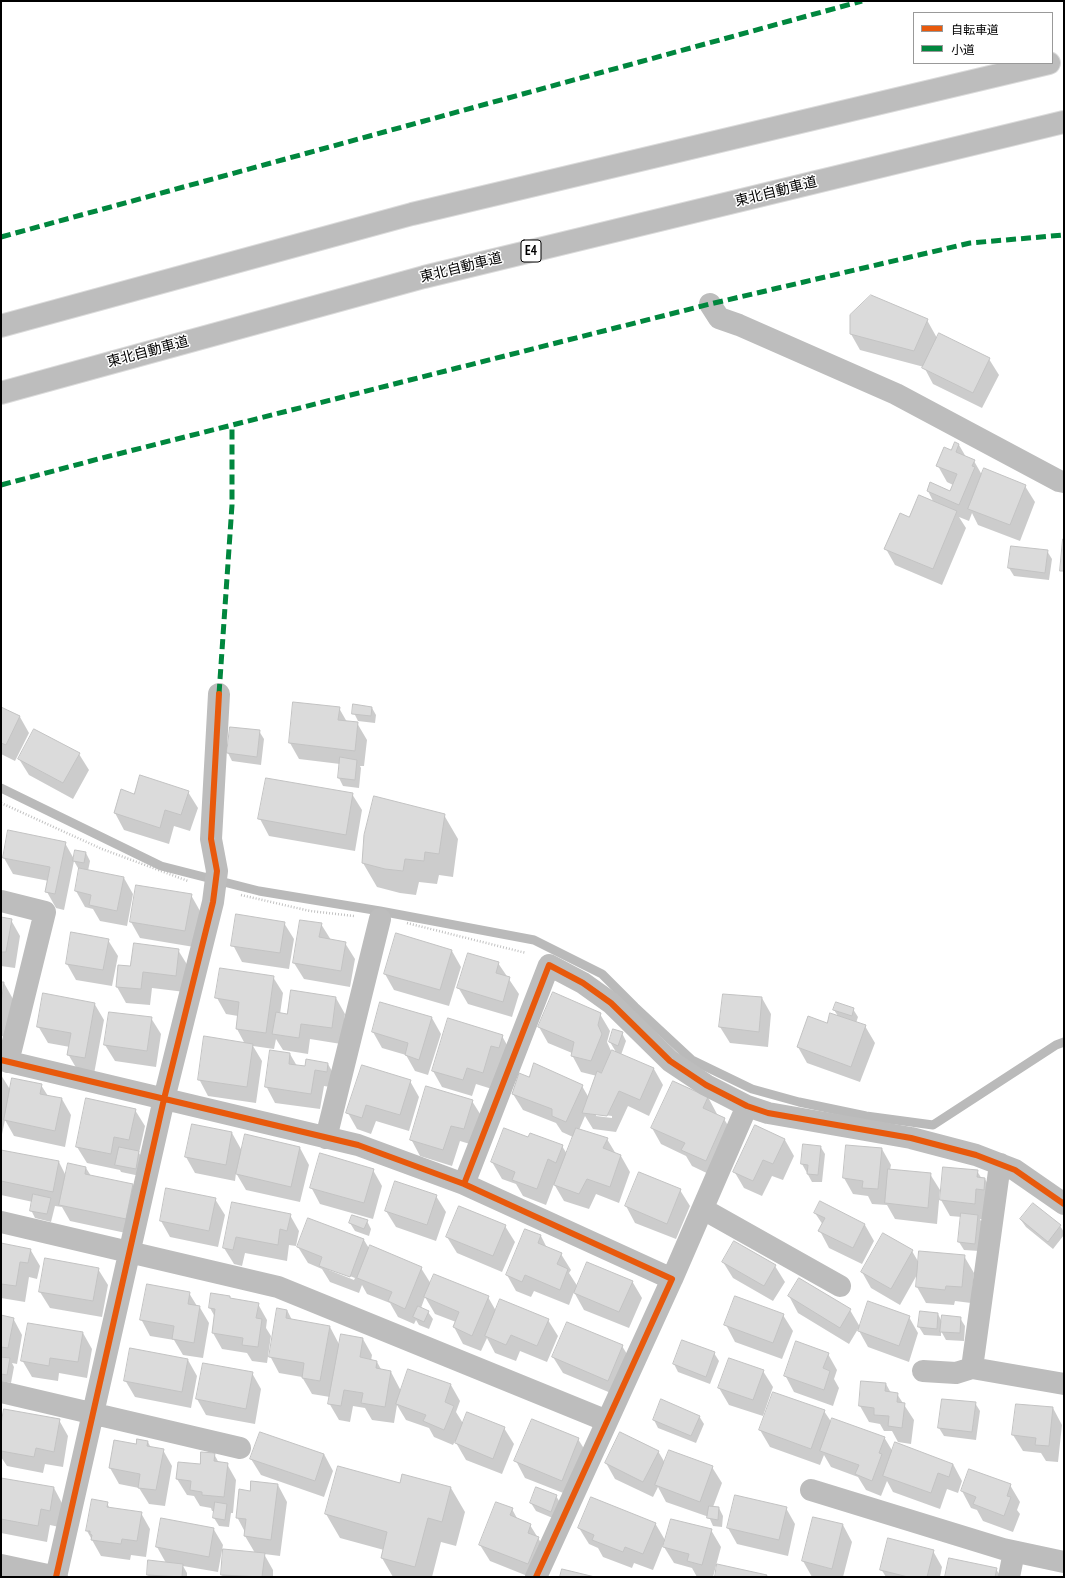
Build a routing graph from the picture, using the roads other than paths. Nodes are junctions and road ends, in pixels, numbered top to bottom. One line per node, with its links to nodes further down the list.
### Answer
1 (1064, 60): 2 (main road)
2 (1053, 63)
3 (1047, 64): 6 (main road)
4 (1064, 122): 7 (main road, 東北自動車道 / E4)
5 (710, 304): 8 (main road)
6 (1, 326)
7 (1, 393)
8 (1064, 482)
9 (219, 694): 13 (main road)
10 (1, 901): 12 (main road)
11 (380, 919): 15 (main road)
12 (5, 1061): 13 (main road)
13 (164, 1099): 15 (main road); 21 (main road)
14 (747, 1106): 16 (main road); 17 (main road); 19 (main road)
15 (326, 1138): 17 (main road)
16 (1000, 1164): 18 (main road); 24 (main road)
17 (464, 1184): 22 (main road)
18 (1064, 1204)
19 (703, 1209): 22 (main road); 23 (main road)
20 (1, 1222): 21 (main road)
21 (129, 1252): 28 (main road); 29 (main road)
22 (672, 1279): 29 (main road)
23 (840, 1286)
24 (972, 1368): 25 (main road); 26 (main road)
25 (923, 1371)
26 (1064, 1384)
27 (1, 1392): 28 (main road)
28 (93, 1413): 30 (main road); 35 (main road)
29 (607, 1421): 36 (main road)
30 (240, 1448)
31 (811, 1490): 32 (main road)
32 (1014, 1552): 33 (main road); 37 (main road)
33 (1064, 1562)
34 (1, 1565): 35 (main road)
35 (56, 1577)
36 (536, 1577)
37 (1009, 1577)

